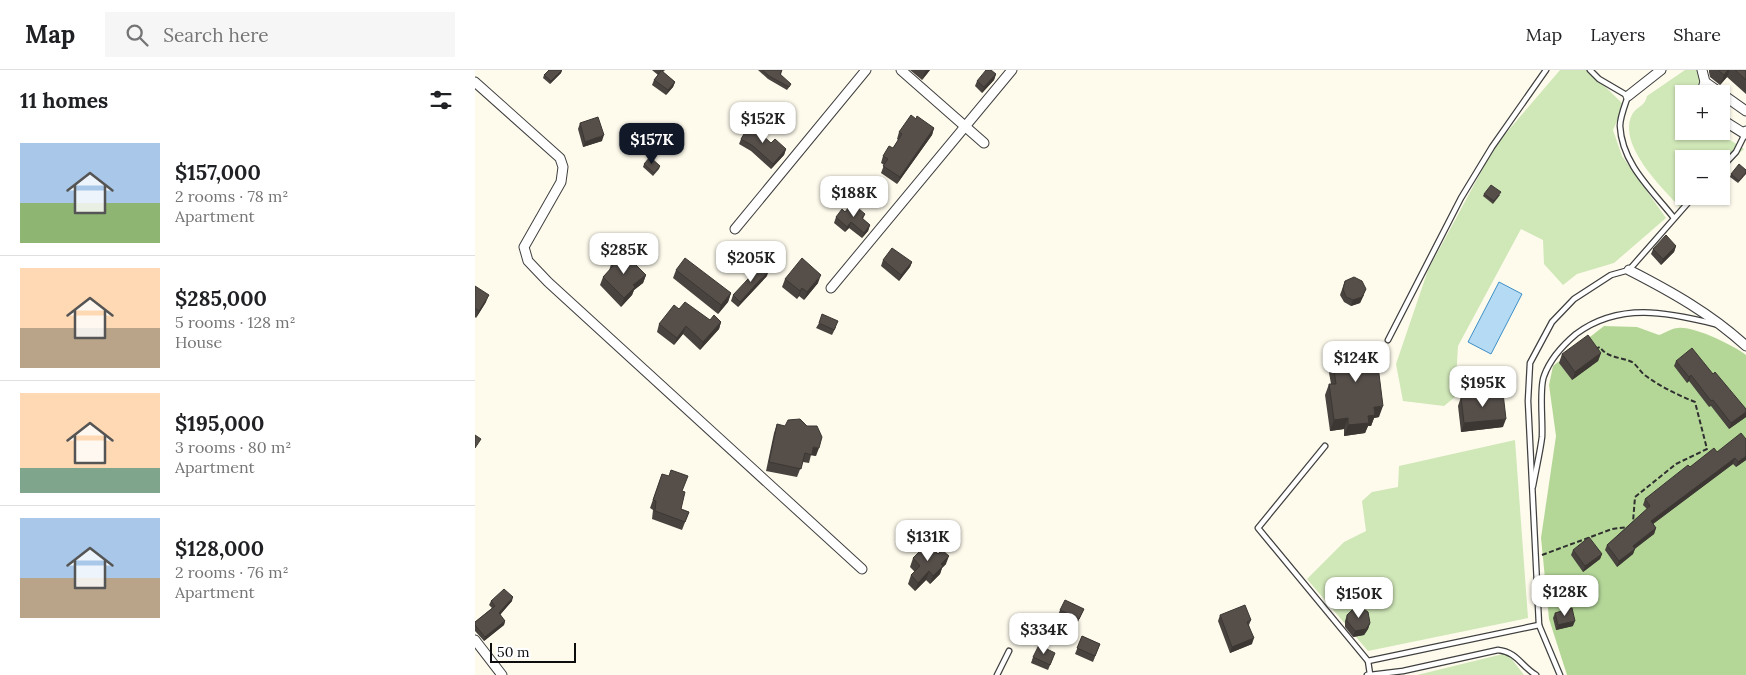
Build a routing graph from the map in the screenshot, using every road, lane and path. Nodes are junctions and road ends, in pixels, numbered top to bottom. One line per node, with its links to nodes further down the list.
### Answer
1 (866, 70): 20 (street)
2 (901, 70): 14 (street)
3 (1012, 70): 14 (street)
4 (1546, 70): 24 (lane)
5 (1590, 70): 11 (lane)
6 (1661, 70): 11 (street)
7 (1702, 70): 9 (street)
8 (475, 82): 30 (street)
9 (1705, 82): 10 (street); 12 (street)
10 (1704, 85)
11 (1628, 96): 19 (lane)
12 (1746, 111)
13 (1730, 124): 15 (street)
14 (966, 126): 16 (street); 22 (street)
15 (1745, 132): 17 (lane)
16 (984, 142)
17 (1730, 158)
18 (1686, 205): 19 (lane)
19 (1674, 218): 21 (lane)
20 (735, 229)
21 (1629, 270): 23 (street); 28 (lane)
22 (831, 288)
23 (1724, 326): 25 (street); 28 (lane)
24 (1388, 340)
25 (1746, 346)
26 (1594, 350): 29 (path)
27 (1325, 446): 34 (lane)
28 (1531, 495): 29 (lane)
29 (1536, 558): 31 (lane)
30 (862, 569)
31 (1539, 625): 34 (lane); 39 (lane)
32 (475, 640): 35 (street)
33 (1009, 650): 36 (lane)
34 (1367, 661): 37 (lane)
35 (502, 675)
36 (997, 675)
37 (1369, 675): 38 (lane)
38 (1536, 675)
39 (1560, 675)

